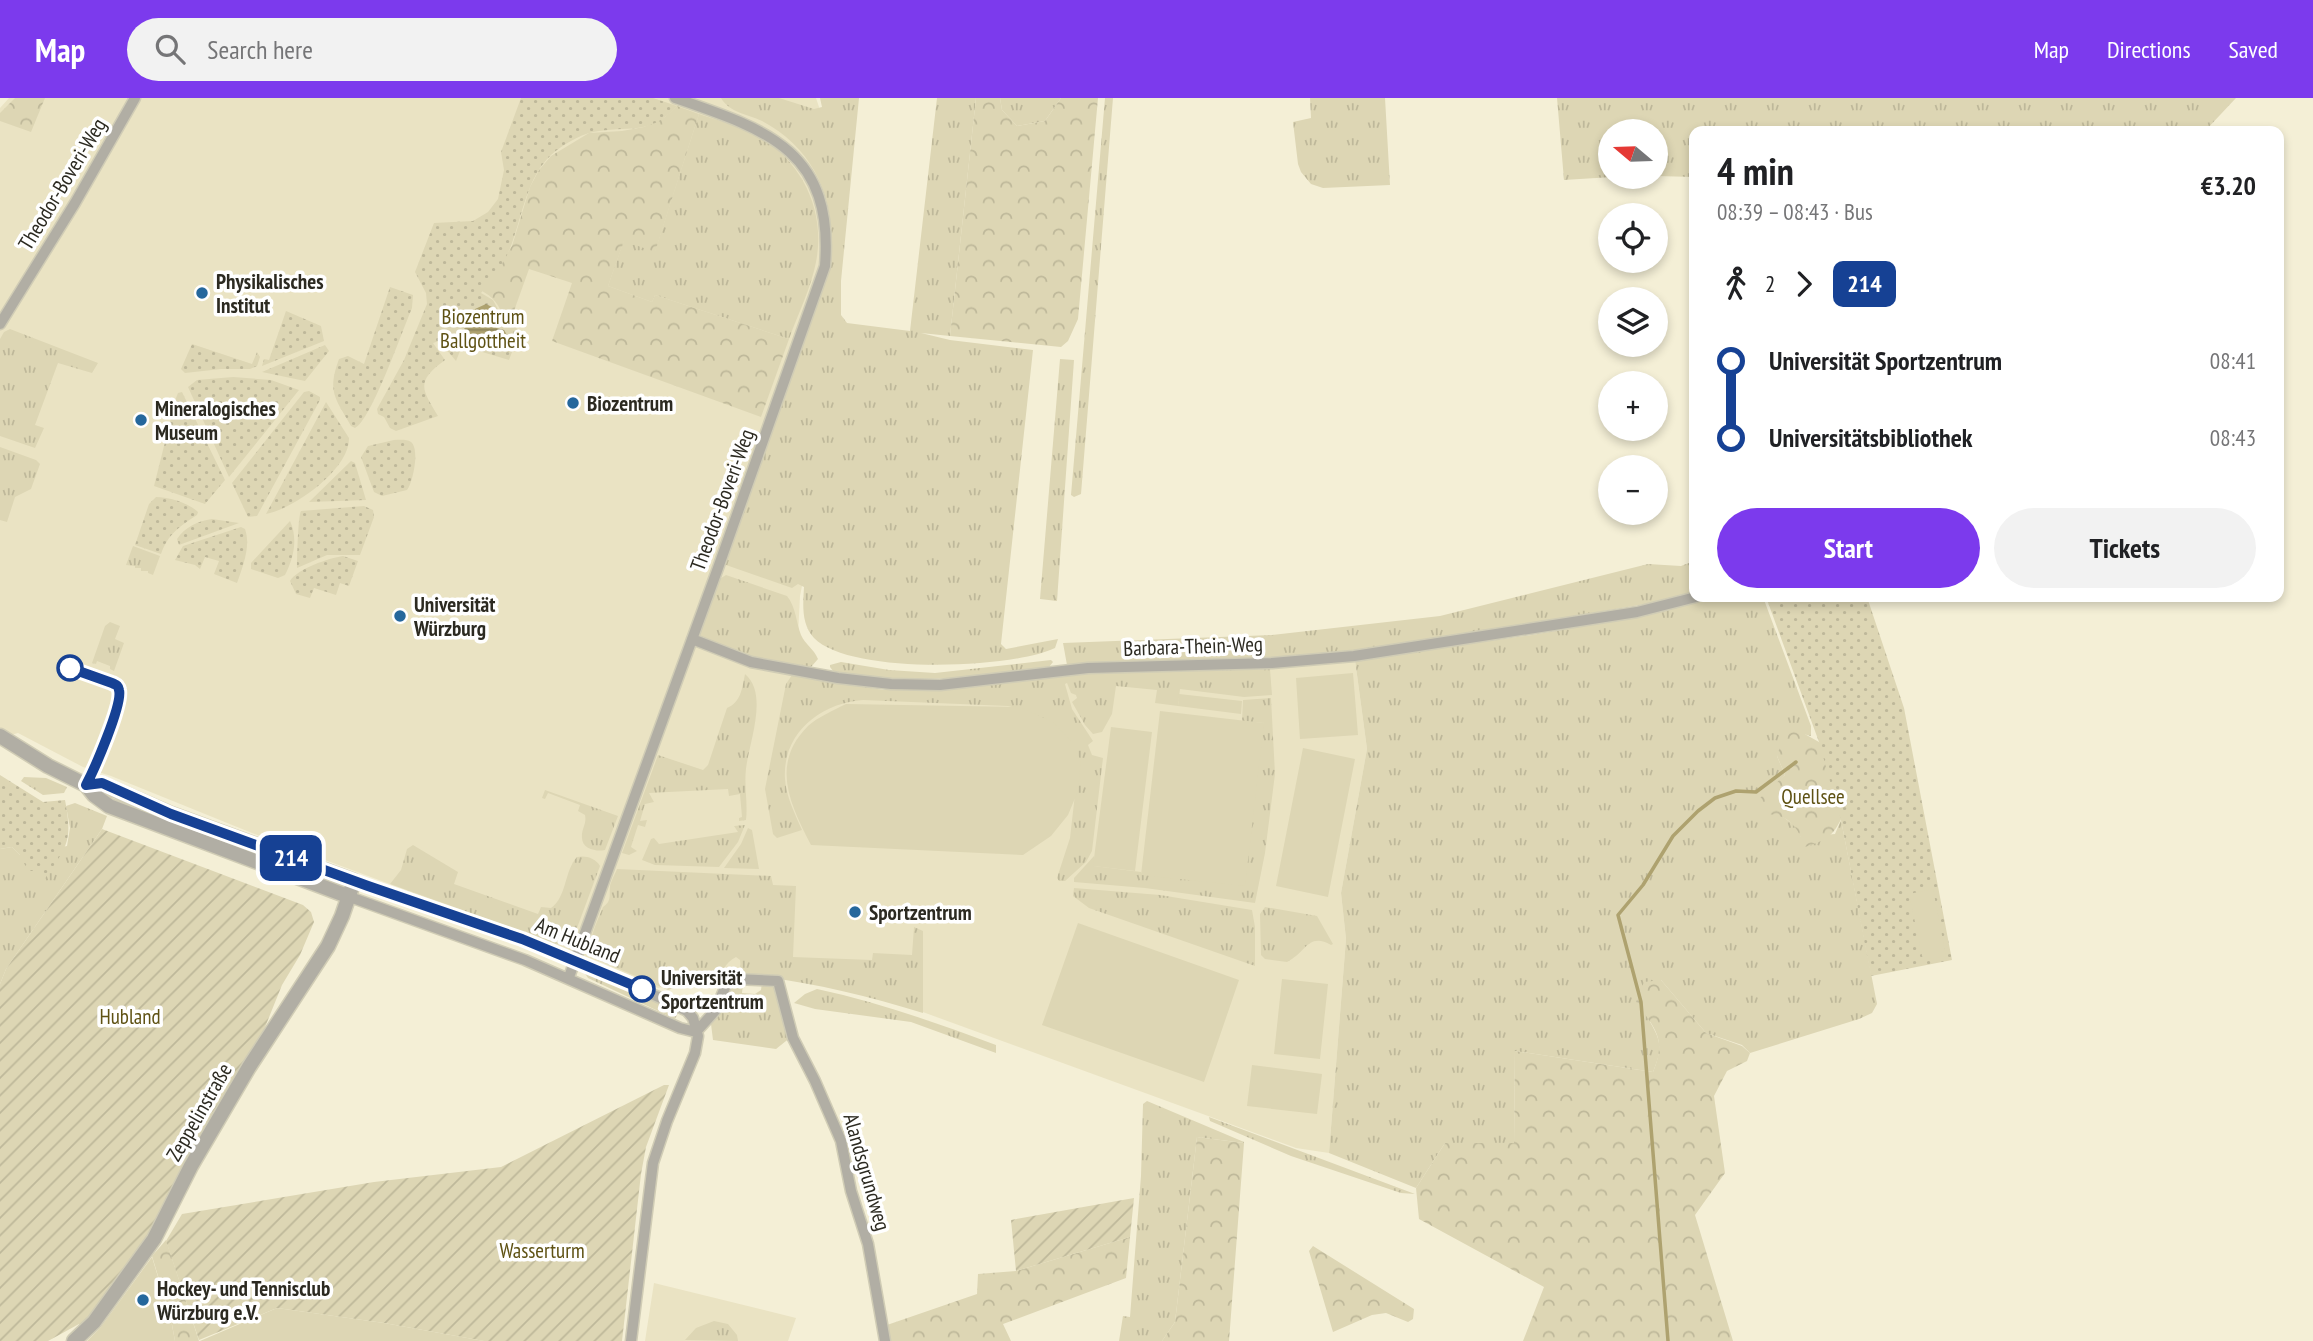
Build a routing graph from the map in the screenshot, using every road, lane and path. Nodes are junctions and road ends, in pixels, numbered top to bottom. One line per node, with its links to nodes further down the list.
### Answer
1 (135, 98): 4 (street, Theodor-Boveri-Weg)
2 (675, 98): 3 (street, Theodor-Boveri-Weg)
3 (700, 102): 6 (street, Theodor-Boveri-Weg)
4 (0, 324)
5 (1689, 599): 6 (street, Barbara-Thein-Weg)
6 (692, 639): 11 (street, Theodor-Boveri-Weg)
7 (0, 736): 8 (street, Am Hubland)
8 (86, 785): 9 (street, Am Hubland); 10 (street, Am Hubland)
9 (354, 881): 10 (street); 11 (street, Am Hubland)
10 (350, 897): 12 (street, Am Hubland); 14 (street, Zeppelinstraße)
11 (575, 960): 12 (street, Theodor-Boveri-Weg); 13 (street, Am Hubland)
12 (569, 977): 13 (street, Am Hubland)
13 (696, 1032): 15 (street); 16 (street, Alandsgrundweg)
14 (74, 1341)
15 (631, 1341)
16 (885, 1341)

